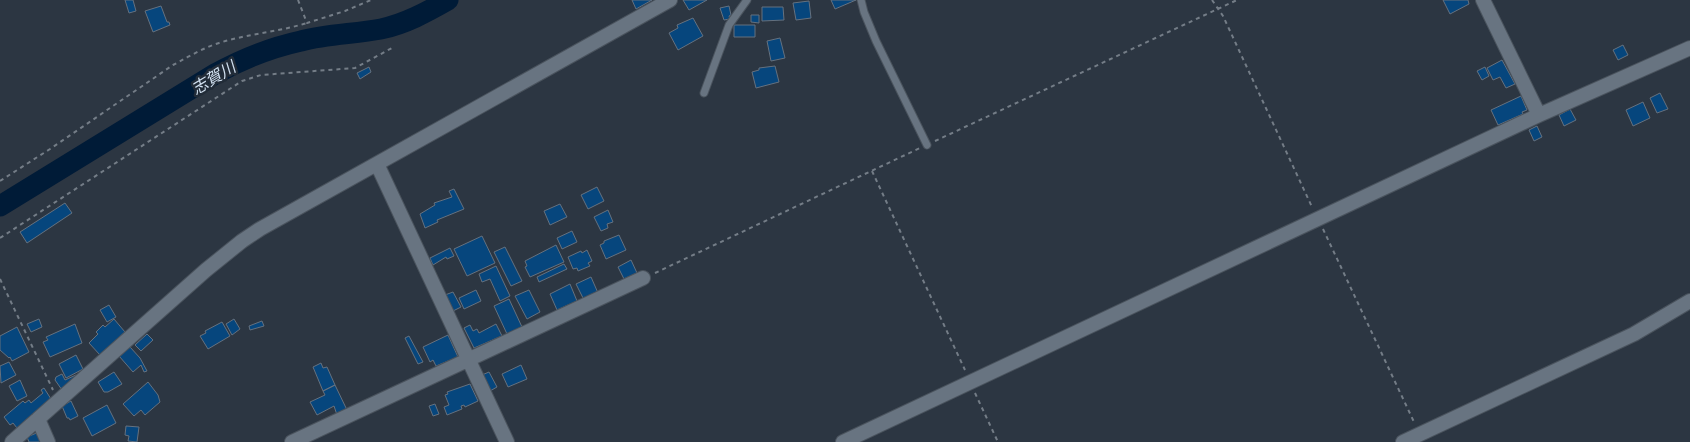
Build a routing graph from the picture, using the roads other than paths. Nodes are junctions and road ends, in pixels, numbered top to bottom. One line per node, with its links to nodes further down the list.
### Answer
1 (670, 0): 9 (street)
2 (746, 0): 6 (lane)
3 (861, 0): 8 (lane)
4 (1483, 0): 7 (street)
5 (1690, 48): 7 (street)
6 (704, 93)
7 (1539, 115): 18 (street)
8 (927, 145)
9 (377, 164): 12 (street); 13 (street)
10 (644, 278): 12 (street)
11 (1689, 302): 19 (street)
12 (469, 360): 16 (street); 17 (street)
13 (38, 419): 14 (street); 15 (street)
14 (12, 442)
15 (48, 442)
16 (292, 442)
17 (507, 442)
18 (843, 442)
19 (1403, 442)

